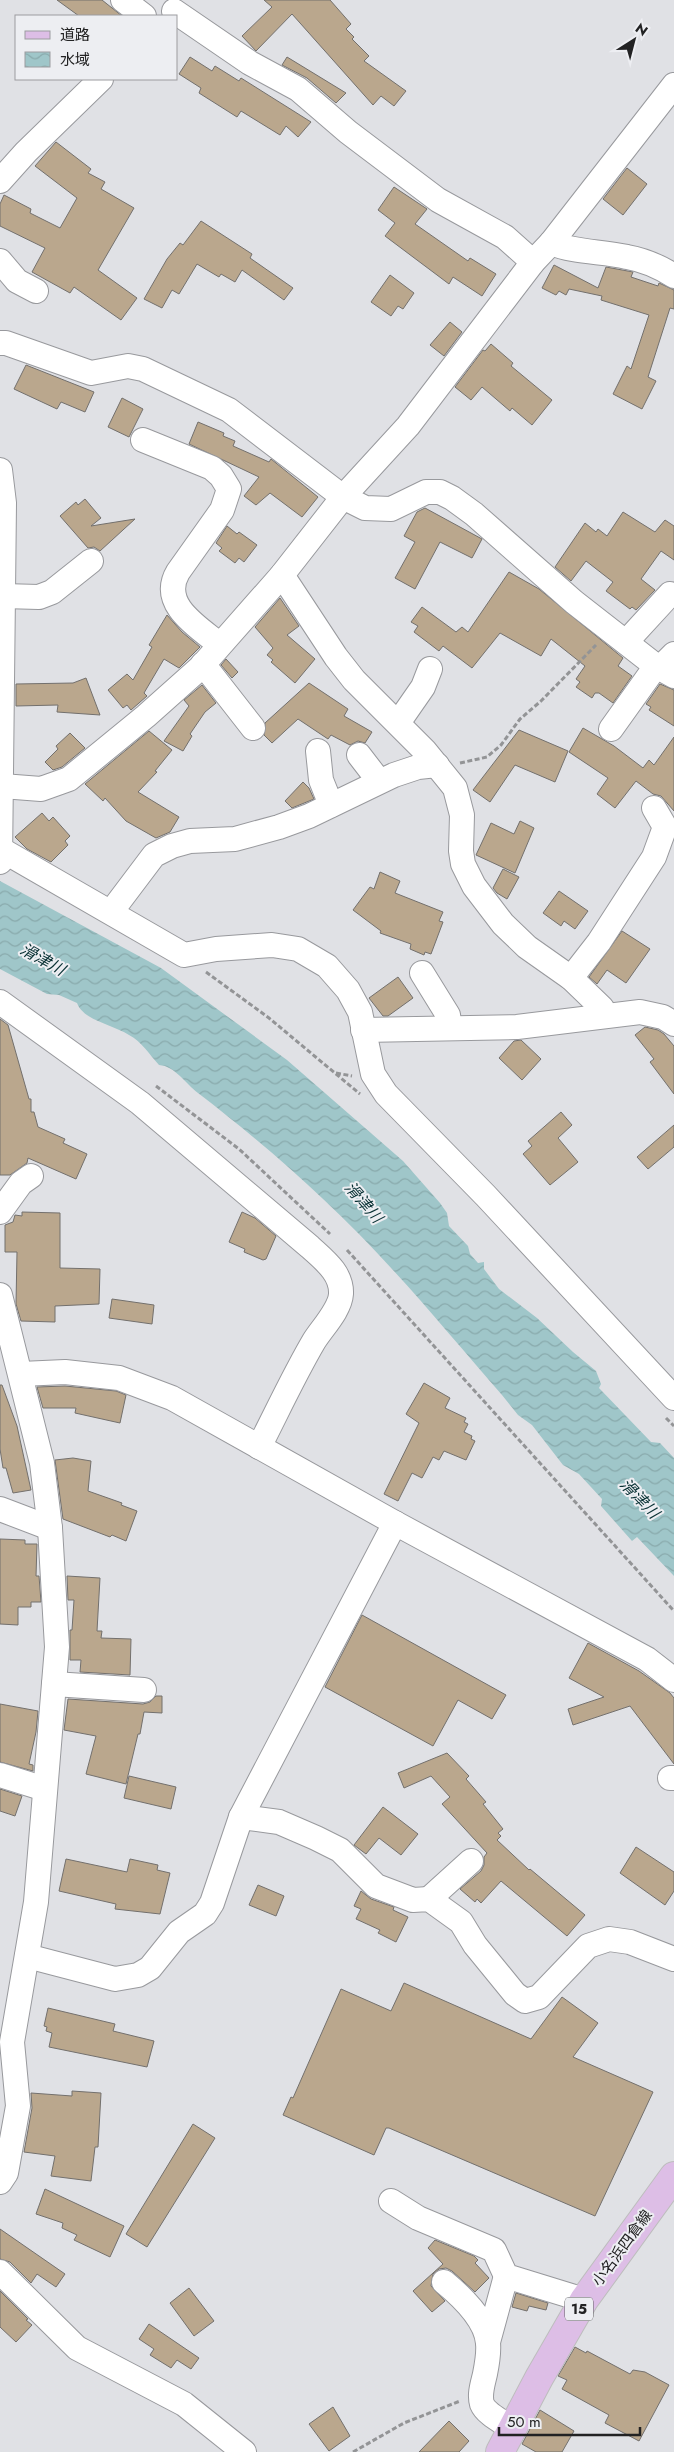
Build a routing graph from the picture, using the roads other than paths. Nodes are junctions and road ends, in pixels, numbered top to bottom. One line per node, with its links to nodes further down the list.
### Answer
1 (123, 0): 3 (street)
2 (176, 9): 9 (street)
3 (143, 15)
4 (100, 80): 6 (street)
5 (674, 85): 7 (street)
6 (0, 180)
7 (551, 244): 9 (street); 10 (street)
8 (0, 260): 11 (street)
9 (533, 262): 15 (street)
10 (674, 276)
11 (36, 291)
12 (0, 343): 15 (street)
13 (142, 440): 21 (street)
14 (0, 470): 19 (street)
15 (343, 497): 17 (street); 20 (street)
16 (91, 561): 19 (street)
17 (282, 575): 21 (street); 25 (street)
18 (670, 594): 20 (street)
19 (4, 596): 32 (street)
20 (618, 636): 23 (street)
21 (219, 644): 22 (street)
22 (203, 664): 26 (street); 32 (street)
23 (668, 665): 27 (street)
24 (430, 669): 25 (street)
25 (398, 723): 30 (street)
26 (253, 728)
27 (611, 729)
28 (318, 751): 33 (street)
29 (359, 755): 31 (street)
30 (437, 765): 31 (street); 38 (street)
31 (379, 781): 33 (street)
32 (2, 786): 35 (street)
33 (331, 805): 36 (street)
34 (654, 808): 38 (street)
35 (1, 855): 36 (street)
36 (111, 912): 43 (street)
37 (422, 973): 42 (street)
38 (571, 978): 40 (street)
39 (0, 1002): 49 (street)
40 (604, 1016): 41 (street); 42 (street)
41 (674, 1024)
42 (450, 1028): 43 (street)
43 (363, 1030): 48 (street)
44 (32, 1176): 45 (street)
45 (0, 1212)
46 (0, 1295): 47 (street)
47 (21, 1374): 49 (street); 52 (street)
48 (667, 1405)
49 (259, 1447): 51 (street)
50 (0, 1509): 52 (street)
51 (395, 1523): 53 (street); 58 (street)
52 (50, 1528): 54 (street)
53 (674, 1680)
54 (54, 1684): 55 (street); 57 (street)
55 (144, 1690)
56 (0, 1775): 57 (street)
57 (46, 1789): 61 (street)
58 (241, 1817): 60 (street); 61 (street)
59 (471, 1861): 60 (street)
60 (429, 1899): 62 (street)
61 (27, 1956): 64 (street)
62 (674, 1960)
63 (674, 2176): 69 (main road, 小名浜四倉線 / 15)
64 (0, 2182)
65 (391, 2201): 67 (street)
66 (0, 2272): 72 (street)
67 (506, 2276): 69 (street); 70 (street)
68 (444, 2282): 70 (street)
69 (584, 2300): 71 (main road, 小名浜四倉線 / 15)
70 (488, 2342): 71 (street)
71 (506, 2440)
72 (244, 2452)

